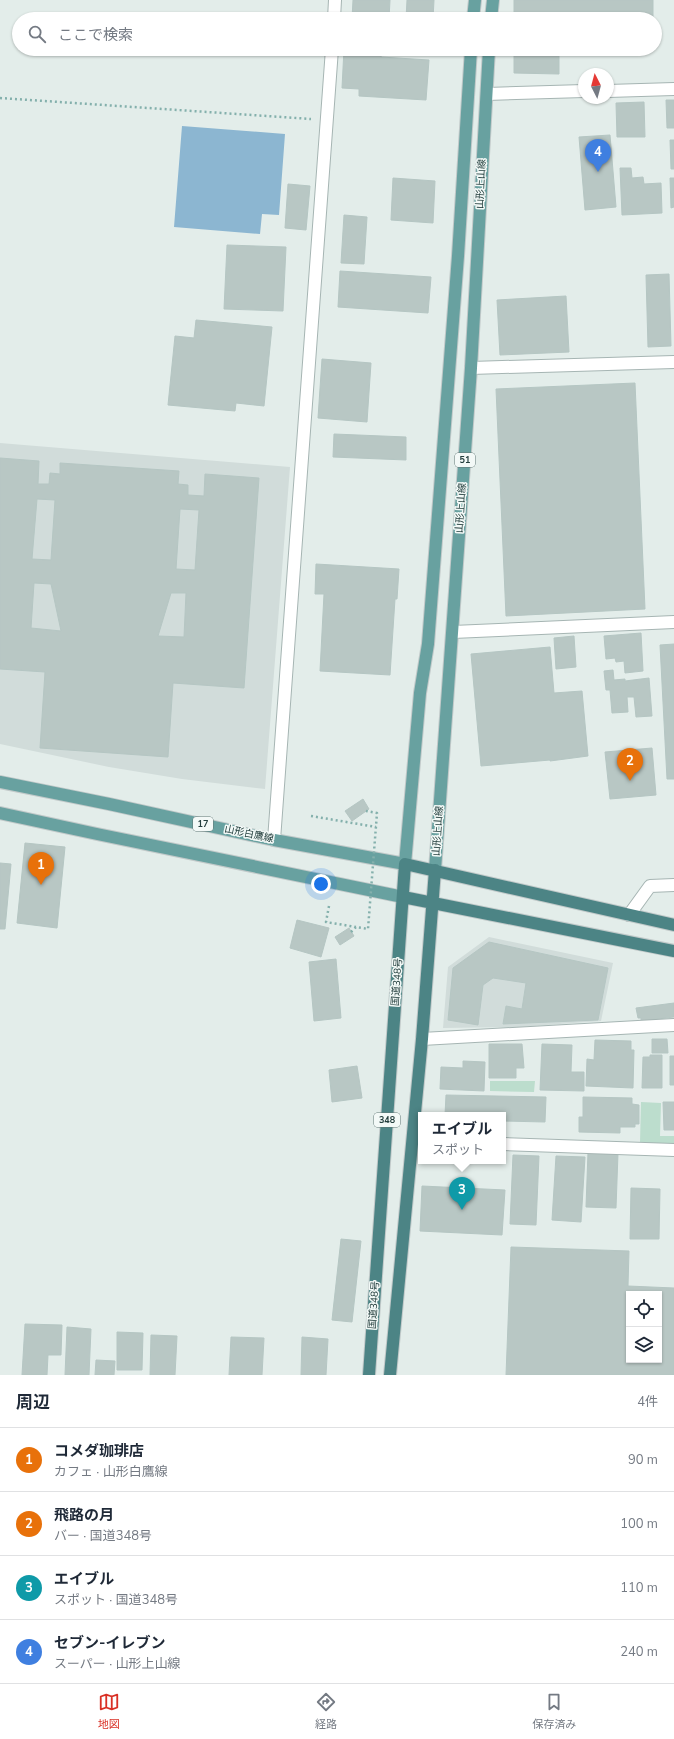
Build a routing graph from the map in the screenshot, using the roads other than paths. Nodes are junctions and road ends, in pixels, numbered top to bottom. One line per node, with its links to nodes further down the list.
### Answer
1 (335, 0): 4 (street)
2 (475, 0): 5 (main road)
3 (492, 0): 6 (main road)
4 (334, 12)
5 (474, 12)
6 (491, 12)
7 (332, 56): 20 (street)
8 (472, 56): 21 (main road, 山形上山線 / 51)
9 (489, 56): 13 (main road, 山形上山線 / 51)
10 (674, 89): 12 (street)
11 (578, 91): 13 (street)
12 (614, 91)
13 (486, 94): 15 (main road, 山形上山線 / 51)
14 (674, 362): 15 (street)
15 (471, 368): 17 (main road, 山形上山線 / 51)
16 (674, 622): 17 (street)
17 (453, 632): 22 (main road, 山形上山線 / 51)
18 (0, 782): 20 (main road, 山形白鷹線 / 17)
19 (0, 813): 24 (main road)
20 (274, 840): 21 (main road, 山形白鷹線 / 17)
21 (405, 864): 22 (highway); 24 (highway, 国道348号 / 348)
22 (436, 870): 25 (highway, 348); 26 (highway)
23 (674, 885): 26 (street)
24 (402, 896): 25 (highway); 34 (highway, 国道348号 / 348)
25 (434, 903): 28 (highway); 30 (highway, 348)
26 (629, 915): 27 (highway)
27 (674, 925)
28 (674, 952)
29 (674, 1024): 30 (street)
30 (422, 1039): 31 (highway, 348)
31 (416, 1141): 35 (highway, 348)
32 (506, 1144): 33 (street)
33 (674, 1150)
34 (369, 1375)
35 (390, 1375)

